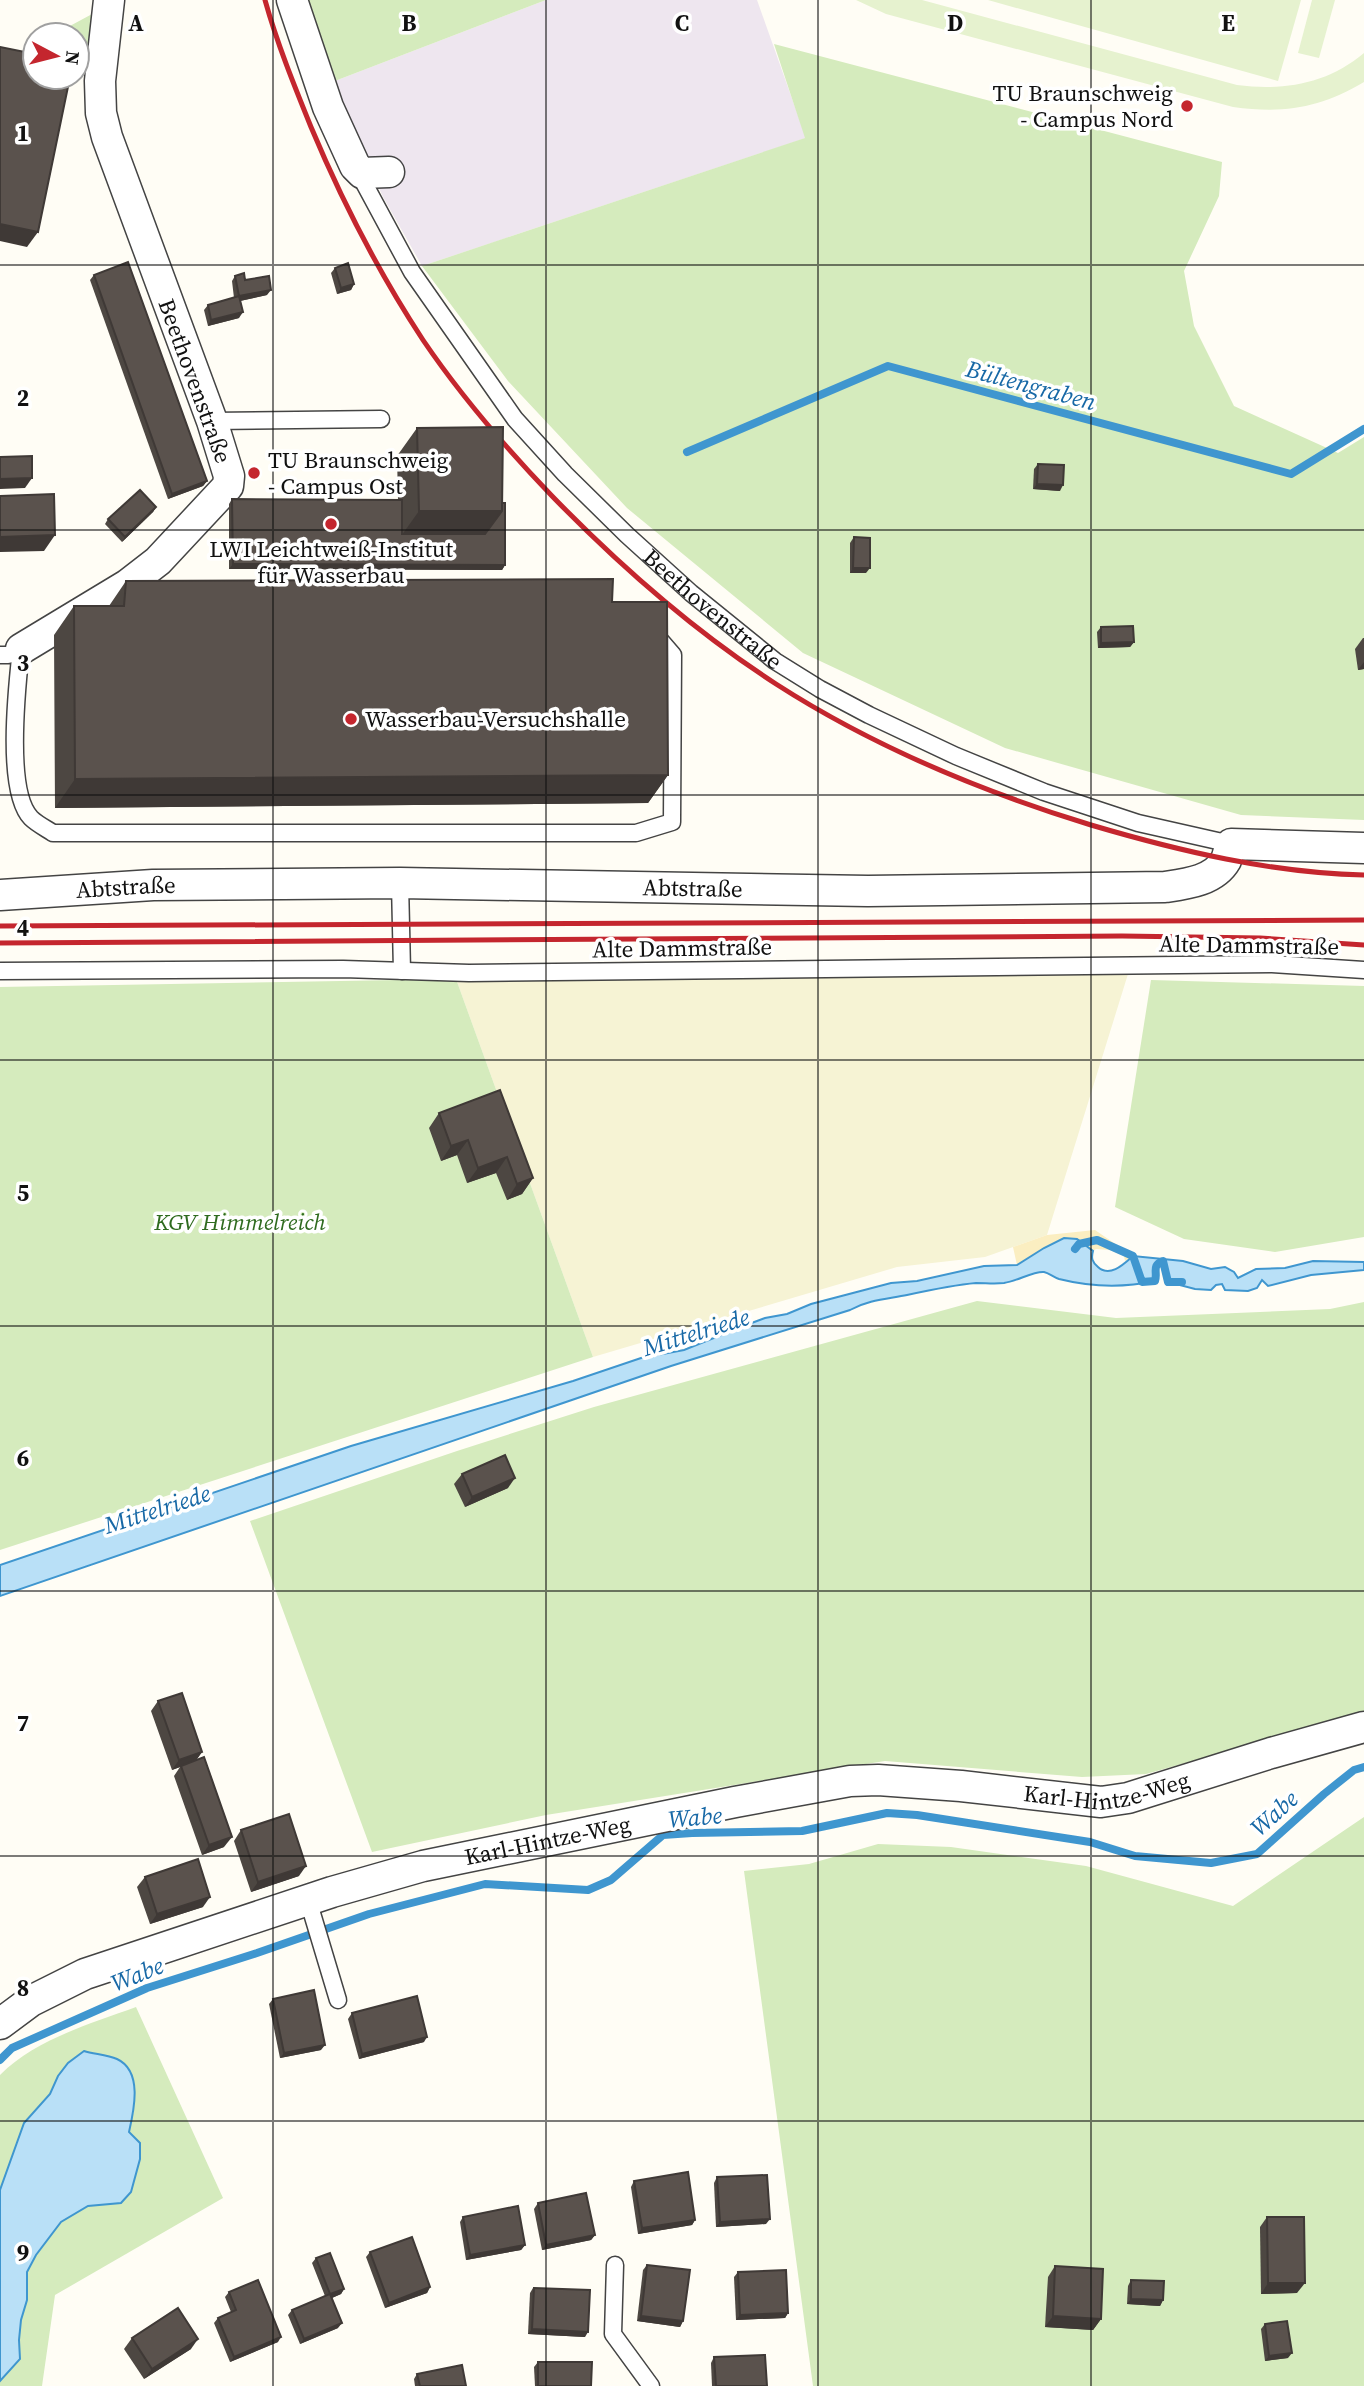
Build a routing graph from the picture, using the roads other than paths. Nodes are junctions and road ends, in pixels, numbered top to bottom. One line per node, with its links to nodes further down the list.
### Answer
1 (109, 0): 6 (street, Beethovenstraße)
2 (292, 0): 3 (street, Beethovenstraße)
3 (355, 166): 4 (street); 9 (lane, Beethovenstraße)
4 (389, 172)
5 (382, 419): 6 (lane)
6 (212, 421): 8 (street, Beethovenstraße)
7 (643, 620): 8 (lane)
8 (10, 652)
9 (1231, 844): 10 (street); 11 (street, Abtstraße)
10 (1364, 848)
11 (400, 883): 12 (street, Abtstraße); 15 (lane)
12 (0, 895)
13 (1364, 970): 15 (lane, Alte Dammstraße)
14 (0, 971): 15 (lane, Alte Dammstraße)
15 (402, 971)
16 (1364, 1727): 17 (street, Karl-Hintze-Weg)
17 (312, 1910): 18 (lane); 19 (street, Karl-Hintze-Weg)
18 (338, 2000)
19 (0, 2024)
20 (615, 2265): 21 (lane)
21 (650, 2386)

